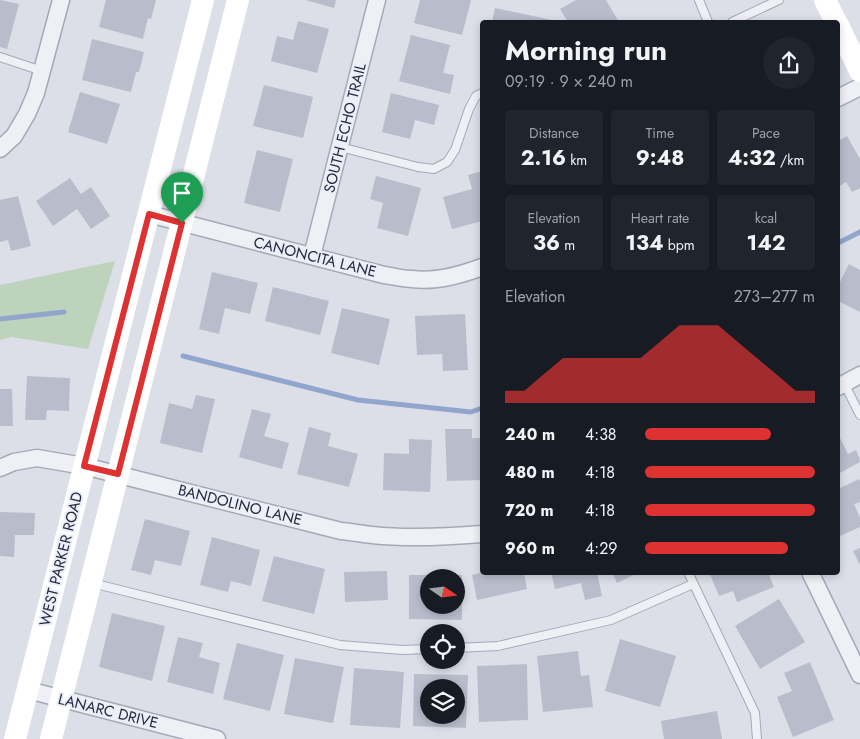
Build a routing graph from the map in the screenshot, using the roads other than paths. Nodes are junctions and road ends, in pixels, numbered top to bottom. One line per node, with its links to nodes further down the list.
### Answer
1 (60, 0): 13 (street)
2 (203, 0): 20 (main road, WEST PARKER ROAD)
3 (238, 0): 21 (main road)
4 (378, 0): 18 (street, SOUTH ECHO TRAIL)
5 (698, 0): 8 (lane)
6 (779, 0): 9 (lane)
7 (825, 0): 10 (main road)
8 (707, 20)
9 (736, 20)
10 (835, 20)
11 (840, 30): 14 (main road)
12 (0, 57): 13 (lane)
13 (42, 71): 19 (street)
14 (860, 71)
15 (860, 87): 17 (street)
16 (480, 94): 18 (lane)
17 (840, 97)
18 (340, 147): 22 (street, SOUTH ECHO TRAIL)
19 (0, 149)
20 (149, 214): 21 (street, CANONCITA LANE); 27 (main road, WEST PARKER ROAD)
21 (182, 223): 22 (street, CANONCITA LANE); 29 (main road)
22 (312, 256): 23 (street, CANONCITA LANE)
23 (480, 268)
24 (860, 375): 25 (street)
25 (841, 385): 26 (lane)
26 (860, 415)
27 (84, 466): 28 (street, BANDOLINO LANE); 29 (street, BANDOLINO LANE); 38 (main road, WEST PARKER ROAD)
28 (0, 468)
29 (118, 474): 30 (street, BANDOLINO LANE); 33 (main road)
30 (480, 534)
31 (689, 575): 34 (lane)
32 (811, 575): 37 (street)
33 (90, 583): 36 (lane); 39 (main road)
34 (693, 584): 35 (lane); 43 (lane)
35 (465, 648)
36 (420, 649)
37 (860, 675)
38 (28, 690): 39 (street, LANARC DRIVE); 40 (main road, WEST PARKER ROAD)
39 (61, 699): 41 (main road); 42 (street, LANARC DRIVE)
40 (15, 739)
41 (51, 739)
42 (217, 739)
43 (757, 739)

